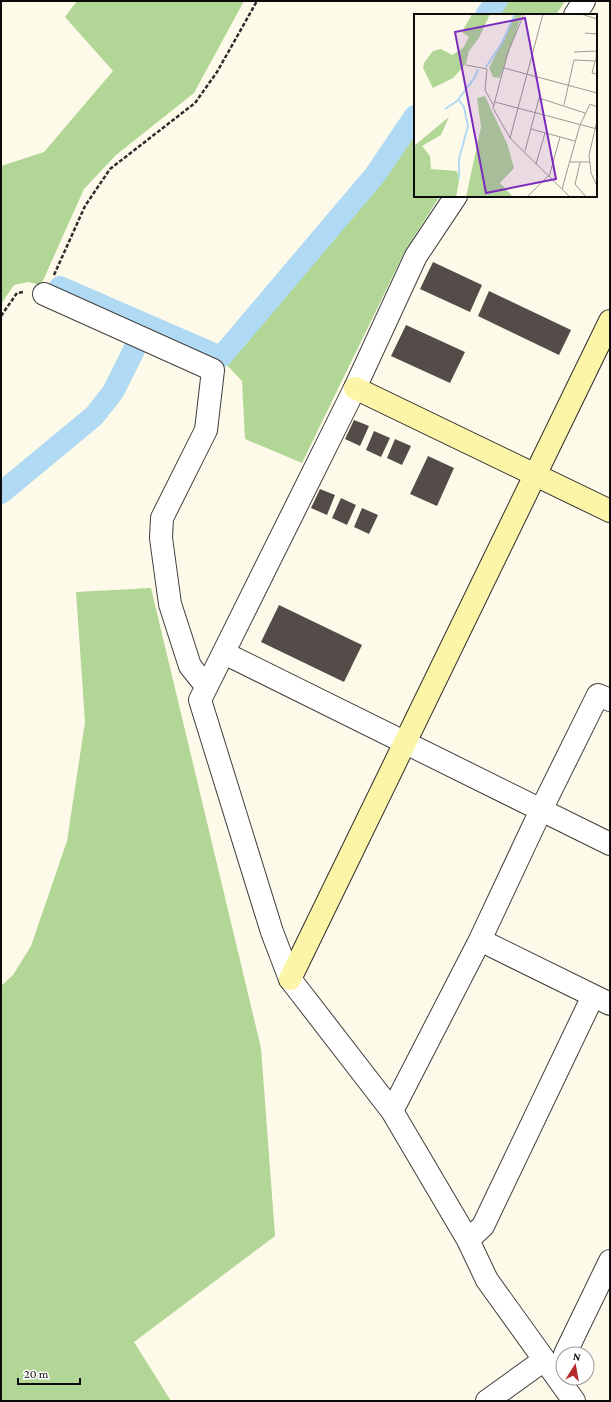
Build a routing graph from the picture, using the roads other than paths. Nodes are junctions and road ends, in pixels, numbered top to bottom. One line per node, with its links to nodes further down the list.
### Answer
1 (584, 1): 2 (street)
2 (576, 14)
3 (455, 197): 6 (street)
4 (44, 294): 10 (street)
5 (610, 321): 7 (street)
6 (355, 388): 7 (street); 9 (street)
7 (535, 475): 8 (street); 12 (street)
8 (610, 511)
9 (224, 653): 10 (street); 12 (street)
10 (206, 686): 16 (street)
11 (610, 700): 13 (street)
12 (403, 743): 13 (street); 16 (street)
13 (541, 810): 14 (street); 15 (street)
14 (610, 844)
15 (480, 940): 17 (street); 18 (street)
16 (290, 979): 18 (street)
17 (602, 1000): 19 (street)
18 (392, 1111): 19 (street)
19 (468, 1240): 22 (street)
20 (610, 1261): 21 (street)
21 (569, 1346)
22 (553, 1363): 23 (street); 24 (street)
23 (487, 1401)
24 (574, 1401)

